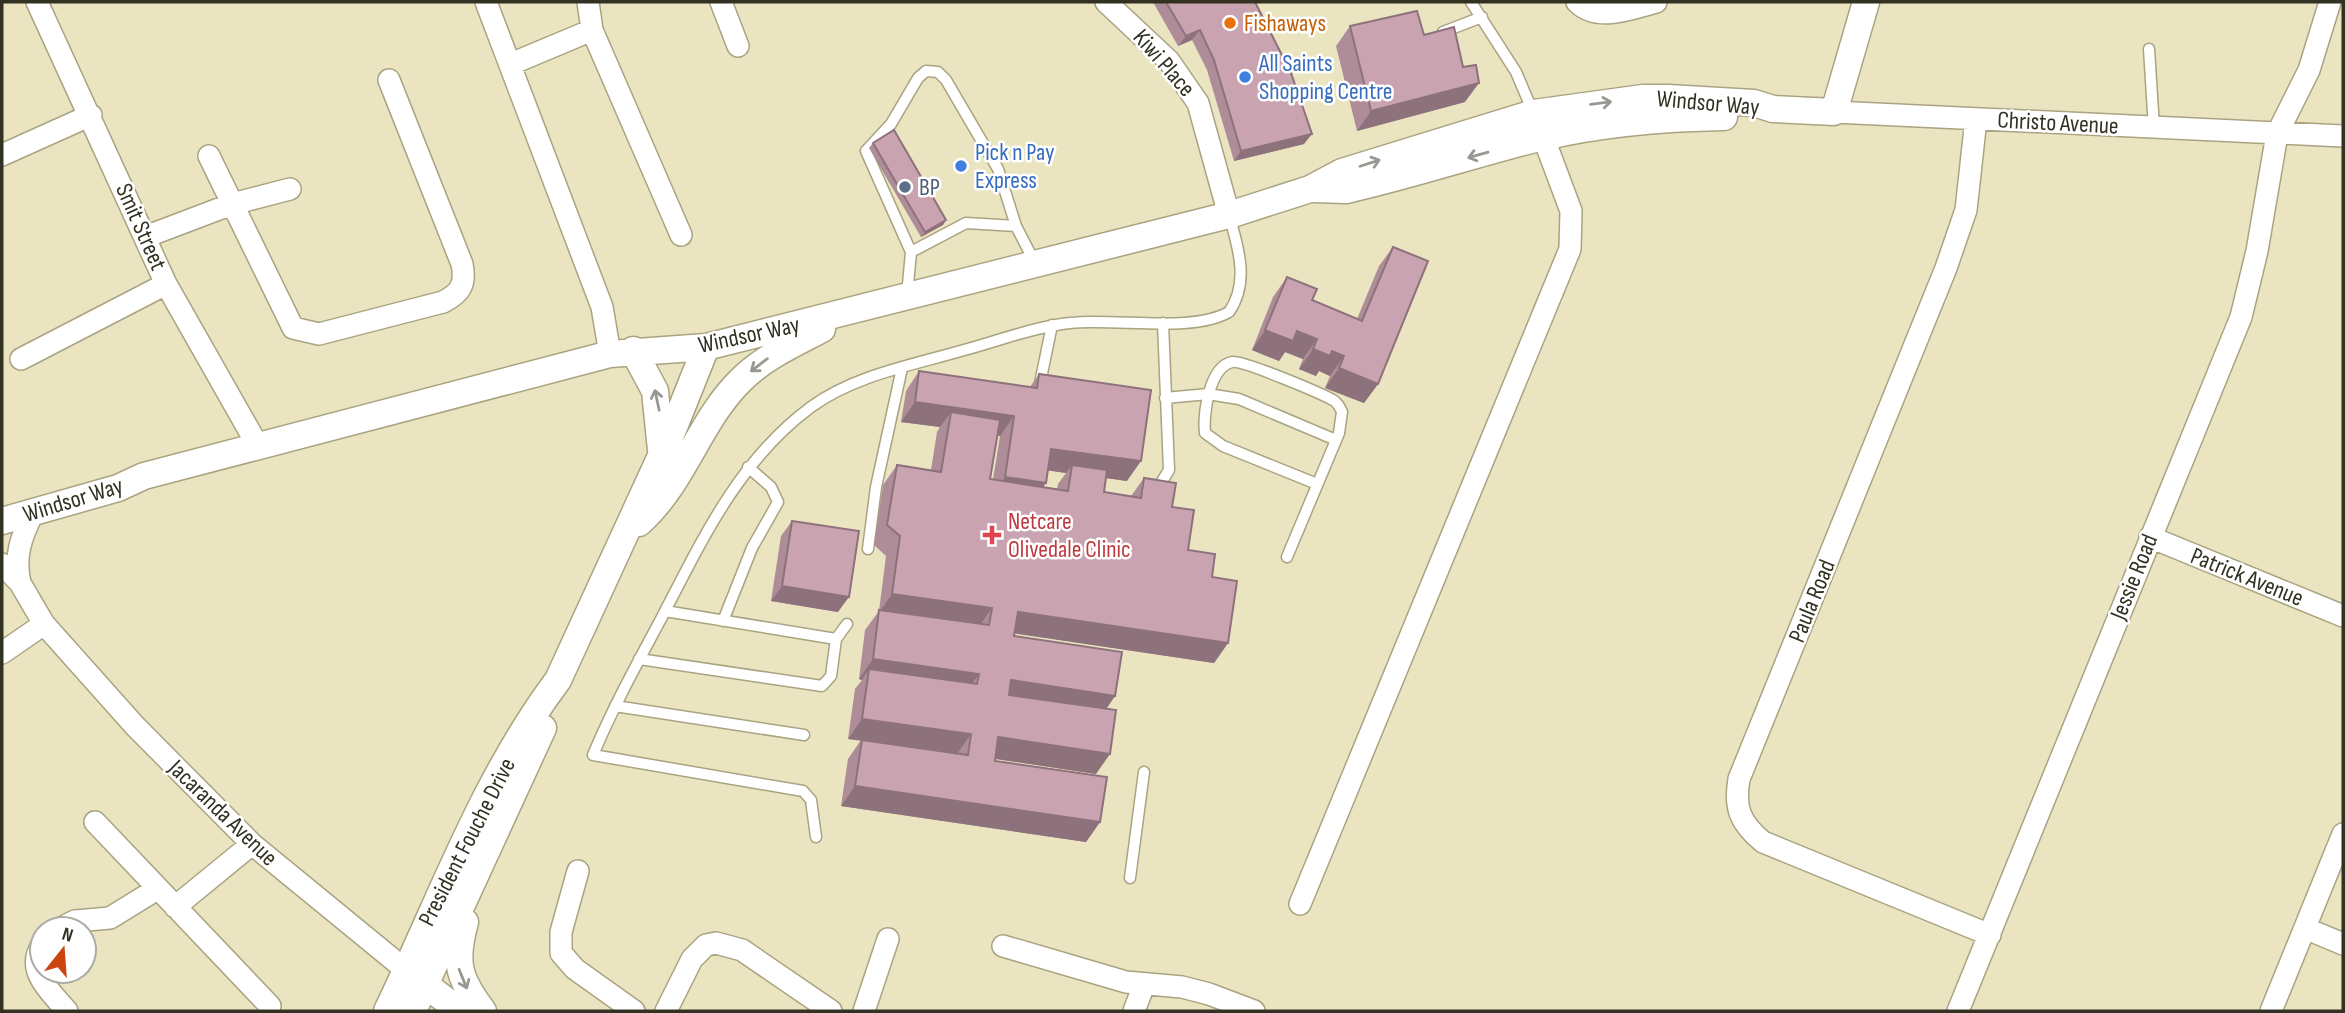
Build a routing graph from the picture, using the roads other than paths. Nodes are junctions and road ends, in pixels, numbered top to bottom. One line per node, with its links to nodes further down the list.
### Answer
1 (37, 2): 20 (street, Smit Street)
2 (486, 2): 16 (street)
3 (588, 2): 12 (street)
4 (721, 2): 14 (street)
5 (1106, 2): 30 (street, Kiwi Place)
6 (1471, 2): 11 (lane)
7 (1577, 2): 8 (street)
8 (1657, 2)
9 (1866, 2): 19 (street)
10 (2330, 2): 24 (street, Jessie Road)
11 (1482, 18): 13 (lane); 22 (lane)
12 (592, 30): 16 (street); 32 (street)
13 (1434, 35)
14 (738, 46)
15 (2150, 49): 23 (lane)
16 (511, 64): 42 (street)
17 (389, 80): 29 (street)
18 (1773, 109): 19 (street, Christo Avenue); 22 (street, Windsor Way)
19 (1834, 112): 21 (street, Christo Avenue)
20 (91, 115): 26 (street); 33 (street, Smit Street)
21 (1976, 120): 23 (street, Christo Avenue); 88 (street, Paula Road)
22 (1539, 125): 30 (street, Windsor Way); 84 (street)
23 (2154, 128): 24 (street, Christo Avenue)
24 (2277, 134): 25 (street, Christo Avenue); 59 (street, Jessie Road)
25 (2343, 136)
26 (2, 155)
27 (209, 156): 29 (street)
28 (290, 189): 29 (street)
29 (232, 204): 33 (street)
30 (1228, 215): 35 (street, Windsor Way); 39 (lane)
31 (1016, 226): 34 (lane); 34 (lane); 35 (lane)
32 (681, 235)
33 (145, 237): 36 (street, Smit Street)
34 (912, 252): 37 (lane)
35 (1035, 264): 37 (street, Windsor Way)
36 (166, 284): 43 (street); 49 (street, Smit Street)
37 (907, 298): 38 (street, Windsor Way)
38 (861, 309): 41 (street, Windsor Way); 58 (street, one-way to 58)
39 (1163, 323): 40 (lane); 47 (lane)
40 (1052, 325): 44 (lane); 45 (lane)
41 (706, 347): 42 (street, Windsor Way); 50 (street, President Fouche Drive)
42 (622, 352): 49 (street, Windsor Way); 50 (street, one-way to 42)
43 (21, 359)
44 (902, 368): 51 (lane); 60 (lane)
45 (1026, 394)
46 (1208, 394): 47 (lane); 48 (lane); 48 (lane); 53 (lane)
47 (1165, 398): 54 (lane)
48 (1336, 440): 53 (lane)
49 (258, 446): 52 (street, Windsor Way)
50 (662, 455): 58 (street, President Fouche Drive)
51 (748, 467): 64 (lane); 66 (lane)
52 (144, 476): 55 (street, Windsor Way); 56 (street, Windsor Way)
53 (1317, 484): 61 (lane)
54 (1144, 499)
55 (2, 507)
56 (33, 513): 57 (street, Windsor Way); 63 (street, Jacaranda Avenue)
57 (2, 521)
58 (626, 534): 72 (street, President Fouche Drive)
59 (2150, 537): 65 (street, Patrick Avenue); 88 (street, Jessie Road)
60 (868, 549)
61 (1287, 557)
62 (2, 564): 63 (street, Jacaranda Avenue)
63 (20, 583): 67 (street, Jacaranda Avenue)
64 (665, 611): 66 (lane); 71 (lane)
65 (2343, 616)
66 (723, 621): 69 (lane)
67 (44, 624): 70 (street); 79 (street, Jacaranda Avenue)
68 (846, 624): 69 (lane)
69 (836, 639): 71 (lane)
70 (2, 653)
71 (639, 659): 73 (lane)
72 (558, 680): 80 (street, President Fouche Drive); 92 (street, President Fouche Drive)
73 (615, 706): 74 (lane); 78 (lane)
74 (804, 735)
75 (1144, 772): 82 (lane)
76 (95, 822): 83 (street)
77 (2343, 834): 87 (street)
78 (816, 836)
79 (252, 844): 85 (street); 92 (street, Jacaranda Avenue)
80 (480, 866): 92 (street, President Fouche Drive); 100 (street, one-way to 100)
81 (578, 871): 101 (street)
82 (1130, 878)
83 (158, 889): 85 (street); 86 (street)
84 (1300, 904)
85 (175, 907): 95 (street)
86 (98, 919)
87 (2307, 929): 90 (street); 108 (street)
88 (1990, 935): 107 (street, Jessie Road)
89 (888, 939): 104 (street)
90 (2343, 944)
91 (1003, 946): 94 (street)
92 (416, 978): 97 (street, President Fouche Drive); 98 (street, President Fouche Drive); 99 (street, Jacaranda Avenue)
93 (45, 985): 96 (street)
94 (1144, 985): 105 (street); 106 (street)
95 (270, 1006)
96 (67, 1011)
97 (387, 1011)
98 (413, 1011)
99 (460, 1011)
100 (483, 1011)
101 (634, 1011)
102 (666, 1011): 103 (street)
103 (831, 1011)
104 (864, 1011)
105 (1134, 1011)
106 (1254, 1011)
107 (1958, 1011)
108 (2271, 1011)

